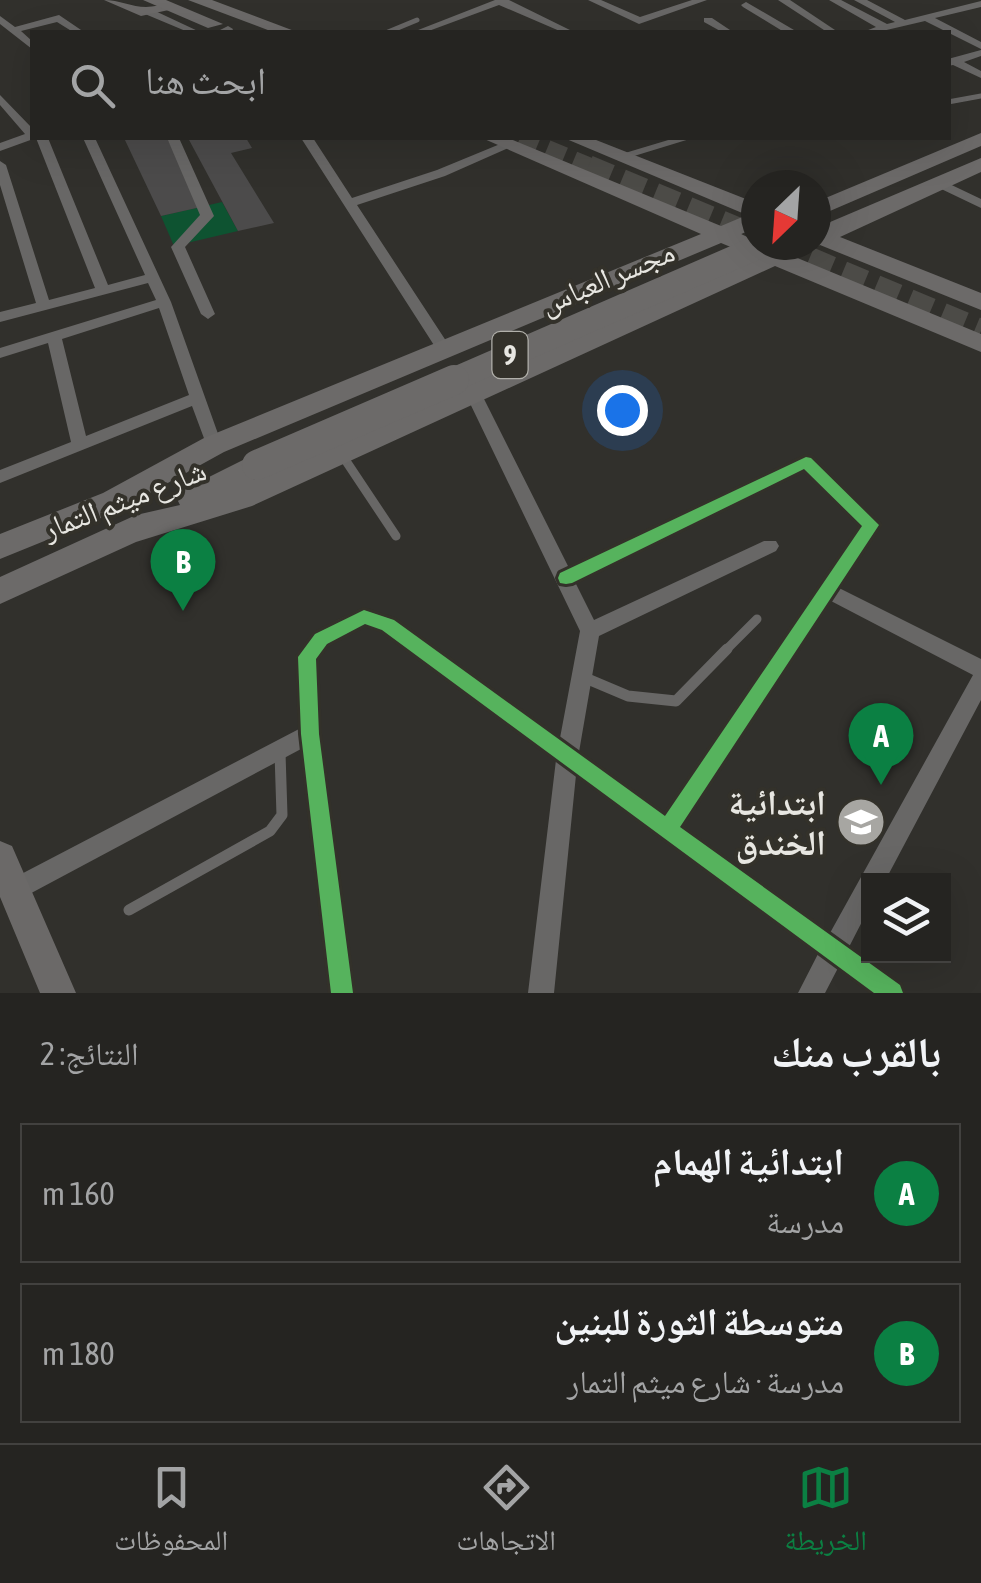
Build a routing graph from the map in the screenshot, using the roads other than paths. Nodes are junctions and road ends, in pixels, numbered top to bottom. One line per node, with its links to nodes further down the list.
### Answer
1 (111, 0): 12 (main road)
2 (196, 0): 24 (highway)
3 (593, 0): 4 (street)
4 (702, 0)
5 (784, 0): 31 (street)
6 (834, 0): 19 (street)
7 (859, 0): 17 (street)
8 (876, 0): 17 (street)
9 (502, 1): 18 (street); 28 (street)
10 (981, 4): 13 (street)
11 (746, 5): 30 (street)
12 (150, 6): 22 (street); 23 (highway)
13 (927, 18): 17 (street); 33 (street)
14 (0, 19): 20 (street)
15 (417, 20): 25 (lane)
16 (708, 20): 29 (street)
17 (908, 22): 19 (street)
18 (436, 26): 26 (street); 27 (street)
19 (886, 28): 32 (street)
20 (14, 30): 21 (street); 35 (street)
21 (76, 30)
22 (192, 30)
23 (224, 30)
24 (282, 30)
25 (393, 30)
26 (424, 30)
27 (445, 30)
28 (565, 30)
29 (725, 30)
30 (787, 30)
31 (830, 30)
32 (877, 30)
33 (947, 30)
34 (951, 32): 36 (street)
35 (30, 44)
36 (981, 50): 37 (street)
37 (951, 62): 38 (street)
38 (981, 75)
39 (981, 96): 41 (lane)
40 (0, 98): 43 (street)
41 (951, 101)
42 (981, 127): 53 (highway)
43 (30, 134)
44 (30, 137): 55 (street)
45 (981, 139): 64 (highway)
46 (43, 140): 83 (street)
47 (91, 140): 80 (street)
48 (174, 140): 87 (street)
49 (309, 140): 62 (street)
50 (579, 140): 57 (highway)
51 (681, 140): 57 (street)
52 (950, 140): 61 (highway)
53 (951, 140)
54 (500, 141): 62 (street); 66 (highway)
55 (0, 147)
56 (981, 150): 68 (highway)
57 (622, 156): 63 (highway)
58 (981, 164): 60 (highway)
59 (0, 165): 86 (street)
60 (940, 183): 65 (street); 69 (highway)
61 (831, 190)
62 (349, 202): 91 (street)
63 (741, 203)
64 (831, 204)
65 (981, 204)
66 (678, 217): 71 (highway); 75 (highway)
67 (741, 226): 71 (highway)
68 (831, 226)
69 (845, 226): 70 (highway); 76 (highway)
70 (831, 230)
71 (721, 235): 72 (highway); 75 (highway)
72 (741, 242)
73 (831, 242): 76 (highway)
74 (741, 243): 98 (highway, مجسر العباس / 9)
75 (679, 252): 91 (highway)
76 (862, 254): 85 (highway)
77 (747, 260): 98 (highway, مجسر العباس / 9, bridge)
78 (756, 260): 81 (highway)
79 (788, 260): 82 (highway)
80 (153, 277): 83 (street); 84 (street)
81 (729, 278): 82 (highway); 93 (highway)
82 (834, 282): 90 (highway)
83 (103, 290): 86 (street)
84 (164, 302): 89 (street); 94 (street)
85 (981, 302)
86 (44, 306): 88 (street)
87 (208, 314)
88 (0, 318)
89 (54, 336): 92 (street); 95 (street)
90 (981, 344)
91 (444, 350): 96 (highway)
92 (0, 353)
93 (474, 393): 97 (highway); 105 (street)
94 (197, 398): 95 (street); 96 (street)
95 (80, 445): 99 (street)
96 (214, 446): 100 (highway)
97 (341, 453): 101 (highway); 102 (lane)
98 (253, 459): 100 (highway, شارع ميثم التمار / 9); 101 (highway, شارع ميثم التمار / 9)
99 (0, 477)
100 (115, 498): 103 (highway, شارع ميثم التمار / 9)
101 (132, 531): 107 (highway, شارع ميثم التمار / 9)
102 (396, 536)
103 (0, 546)
104 (770, 546): 109 (street)
105 (566, 578): 106 (street); 109 (street)
106 (827, 590): 110 (street); 116 (street)
107 (0, 591)
108 (757, 618): 111 (lane)
109 (590, 631): 111 (street)
110 (981, 669)
111 (581, 676): 115 (street)
112 (981, 680): 118 (street)
113 (310, 734): 114 (street); 115 (street); 124 (street)
114 (280, 750): 119 (street); 121 (lane)
115 (568, 756): 116 (street); 125 (street)
116 (668, 829): 122 (street)
117 (0, 857): 119 (main road)
118 (876, 873)
119 (14, 890): 123 (main road)
120 (861, 900): 122 (street)
121 (129, 910)
122 (834, 950): 126 (street); 127 (street)
123 (58, 993)
124 (342, 993)
125 (541, 993)
126 (811, 993)
127 (892, 993)

